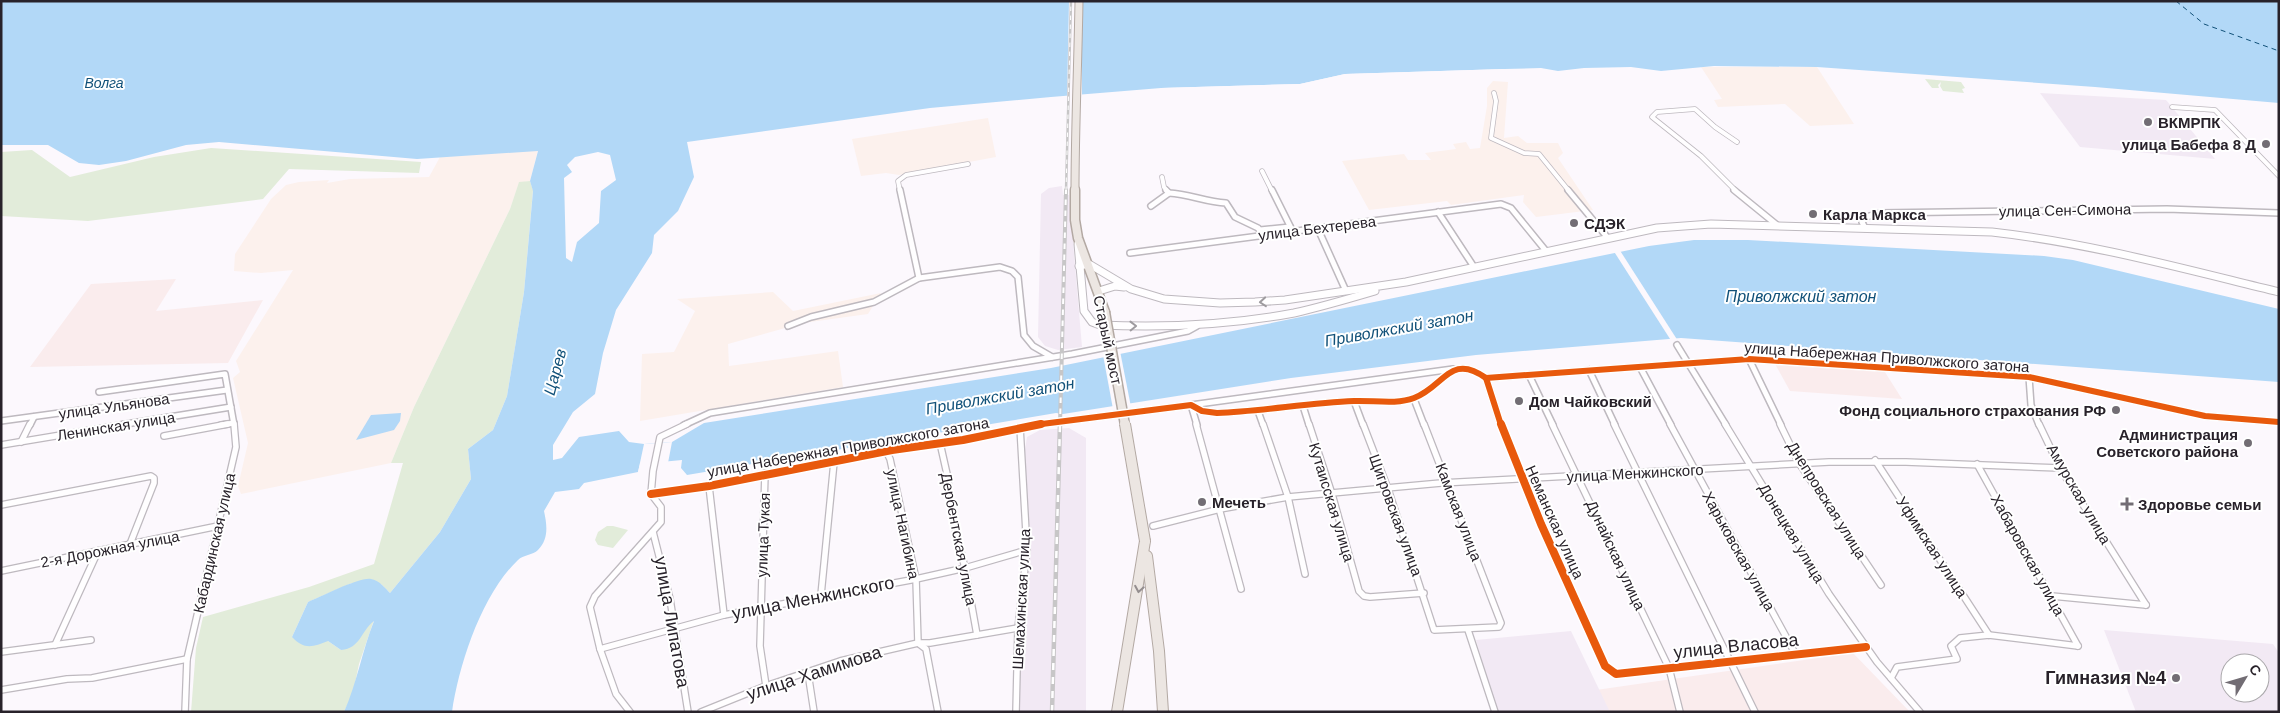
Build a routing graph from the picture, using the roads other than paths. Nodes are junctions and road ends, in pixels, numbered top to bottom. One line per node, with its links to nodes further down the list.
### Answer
1 (1075, 1): 5 (main road, Старый мост)
2 (1079, 1): 5 (main road, Старый мост)
3 (1494, 93): 23 (street)
4 (2172, 107): 8 (street)
5 (1075, 110): 26 (main road, Старый мост)
6 (1737, 142): 17 (street)
7 (968, 164): 28 (street)
8 (2269, 164): 9 (street); 11 (street)
9 (2279, 165)
10 (1262, 171): 19 (street)
11 (2279, 176)
12 (1162, 177): 13 (street)
13 (1169, 192): 14 (street); 21 (street)
14 (1151, 206)
15 (1438, 212): 20 (street, улица Бехтерева); 24 (street, улица Бехтерева); 27 (street)
16 (2279, 213): 18 (street, улица Сен-Симона)
17 (1777, 226): 18 (main road); 23 (main road)
18 (1865, 228): 33 (main road)
19 (1291, 229): 20 (street, улица Бехтерева); 21 (street); 22 (street, улица Бехтерева)
20 (1318, 229): 32 (street)
21 (1260, 230): 22 (street)
22 (1263, 235): 25 (street, улица Бехтерева)
23 (1606, 238): 24 (main road)
24 (1546, 251): 27 (main road)
25 (1130, 253)
26 (1084, 265): 30 (main road); 31 (main road, Старый мост); 34 (main road, one-way to 34)
27 (1474, 267): 29 (main road)
28 (920, 278): 35 (street); 37 (street)
29 (1406, 282): 32 (main road); 34 (main road)
30 (1131, 289): 31 (main road); 32 (main road, one-way to 30)
31 (1099, 291): 86 (main road, Старый мост, bridge)
32 (1346, 291)
33 (2279, 292)
34 (1201, 324): 37 (street)
35 (788, 326)
36 (1677, 345): 39 (street, Донецкая улица)
37 (1052, 357): 78 (street)
38 (1749, 359): 39 (street, улица Набережная Приволжского затона); 44 (street, улица Набережная Приволжского затона); 66 (street, Днепровская улица)
39 (1686, 362): 40 (street, улица Набережная Приволжского затона); 68 (street, Донецкая улица)
40 (1640, 367): 42 (street, улица Набережная Приволжского затона); 70 (street, Харьковская улица)
41 (1461, 368): 45 (street, улица Набережная Приволжского затона); 48 (street); 50 (street)
42 (1589, 370): 43 (street, улица Набережная Приволжского затона); 71 (street)
43 (1529, 375): 45 (street, улица Набережная Приволжского затона); 73 (street, Дунайская улица)
44 (2029, 377): 56 (street, улица Набережная Приволжского затона); 69 (street, Амурская улица)
45 (1486, 378): 74 (street, Неманская улица)
46 (227, 390): 47 (street, Кабардинская улица); 52 (street, Кабардинская улица); 54 (street, улица Ульянова)
47 (99, 392)
48 (1414, 399): 49 (street); 75 (street, Камская улица)
49 (1354, 401): 51 (street); 77 (street, Щигровская улица)
50 (1191, 405): 53 (street); 58 (street, улица Набережная Приволжского затона); 82 (street)
51 (1303, 406): 53 (street); 79 (street, Кутаисская улица)
52 (230, 407): 57 (street, Кабардинская улица); 60 (street, Ленинская улица)
53 (1258, 411): 80 (street)
54 (34, 417): 55 (street, улица Ульянова); 60 (street)
55 (1, 421)
56 (2279, 422)
57 (234, 423): 59 (street); 83 (street, Кабардинская улица)
58 (1020, 427): 61 (street, улица Набережная Приволжского затона); 88 (street, Шемахинская улица)
59 (164, 436)
60 (21, 442): 62 (street, Ленинская улица)
61 (940, 442): 63 (street, улица Набережная Приволжского затона); 90 (street, Дербентская улица)
62 (1, 445)
63 (886, 451): 65 (street, улица Набережная Приволжского затона); 93 (street, улица Нагибина)
64 (1876, 460): 66 (street, улица Менжинского); 67 (street, улица Менжинского); 104 (street, Уфимская улица)
65 (834, 462): 72 (street, улица Набережная Приволжского затона); 97 (street)
66 (1799, 462): 68 (street, улица Менжинского); 94 (street, Днепровская улица)
67 (1977, 464): 69 (street, улица Менжинского); 98 (street, Хабаровская улица)
68 (1752, 467): 70 (street, улица Менжинского); 109 (street, Донецкая улица)
69 (2060, 468): 98 (street, Амурская улица)
70 (1694, 469): 71 (street, улица Менжинского); 112 (street, Харьковская улица)
71 (1636, 472): 73 (street, улица Менжинского); 114 (street)
72 (765, 473): 76 (street, улица Набережная Приволжского затона); 99 (street, улица Тукая)
73 (1578, 476): 74 (street, улица Менжинского); 115 (street, Дунайская улица)
74 (1521, 478): 75 (street, улица Менжинского); 116 (street, Неманская улица)
75 (1448, 483): 77 (street, улица Менжинского); 103 (street, Камская улица)
76 (709, 486): 78 (street, улица Набережная Приволжского затона); 100 (street)
77 (1388, 489): 79 (street, улица Менжинского); 96 (street, Щигровская улица)
78 (652, 494): 85 (street)
79 (1332, 494): 80 (street, улица Менжинского); 96 (street, Кутаисская улица)
80 (1288, 497): 82 (street, улица Менжинского); 92 (street)
81 (1, 505): 87 (street)
82 (1220, 509): 84 (street, улица Менжинского); 95 (street)
83 (218, 526): 87 (street, 2-я Дорожная улица); 113 (street, Кабардинская улица)
84 (1153, 526)
85 (653, 532): 102 (street, улица Липатова); 110 (street)
86 (1145, 541): 128 (main road, one-way to 128); 129 (main road, Старый мост)
87 (130, 544): 89 (street, 2-я Дорожная улица)
88 (1026, 550): 90 (street, улица Менжинского); 101 (street, Шемахинская улица)
89 (98, 551): 91 (street, 2-я Дорожная улица); 108 (street)
90 (965, 568): 93 (street, улица Менжинского); 105 (street, Дербентская улица)
91 (1, 571)
92 (1305, 574)
93 (916, 579): 97 (street, улица Менжинского); 107 (street, улица Нагибина)
94 (1881, 585)
95 (1240, 588)
96 (1424, 594): 103 (street, Щигровская улица)
97 (821, 595): 99 (street, улица Менжинского)
98 (2052, 596): 104 (street, Хабаровская улица)
99 (760, 607): 100 (street, улица Менжинского); 119 (street, улица Тукая)
100 (724, 615): 102 (street, улица Менжинского)
101 (1018, 628): 105 (street, улица Хамимова); 127 (street, Шемахинская улица)
102 (676, 630): 110 (street, улица Менжинского); 123 (street, улица Липатова)
103 (1468, 630): 130 (street)
104 (1989, 634): 118 (street)
105 (977, 635): 107 (street, улица Хамимова)
106 (91, 640): 108 (street)
107 (918, 643): 117 (street, улица Хамимова); 126 (street, улица Нагибина)
108 (55, 645): 111 (street)
109 (1866, 647): 112 (street, улица Власова); 118 (street, Донецкая улица)
110 (600, 649): 122 (street)
111 (1, 652)
112 (1796, 655): 114 (street, улица Власова)
113 (188, 659): 120 (street); 121 (street, Кабардинская улица)
114 (1731, 663): 115 (street, улица Власова); 132 (street)
115 (1669, 668): 116 (street, улица Власова); 131 (street, Дунайская улица)
116 (1610, 672)
117 (808, 673): 119 (street, улица Хамимова); 125 (street)
118 (1891, 678): 133 (street, Донецкая улица)
119 (766, 686): 124 (street, улица Хамимова)
120 (1, 690)
121 (185, 712)
122 (630, 712)
123 (688, 712)
124 (701, 712)
125 (814, 712)
126 (938, 712)
127 (1016, 712)
128 (1117, 712)
129 (1163, 712)
130 (1495, 712)
131 (1680, 712)
132 (1755, 712)
133 (1920, 712)

